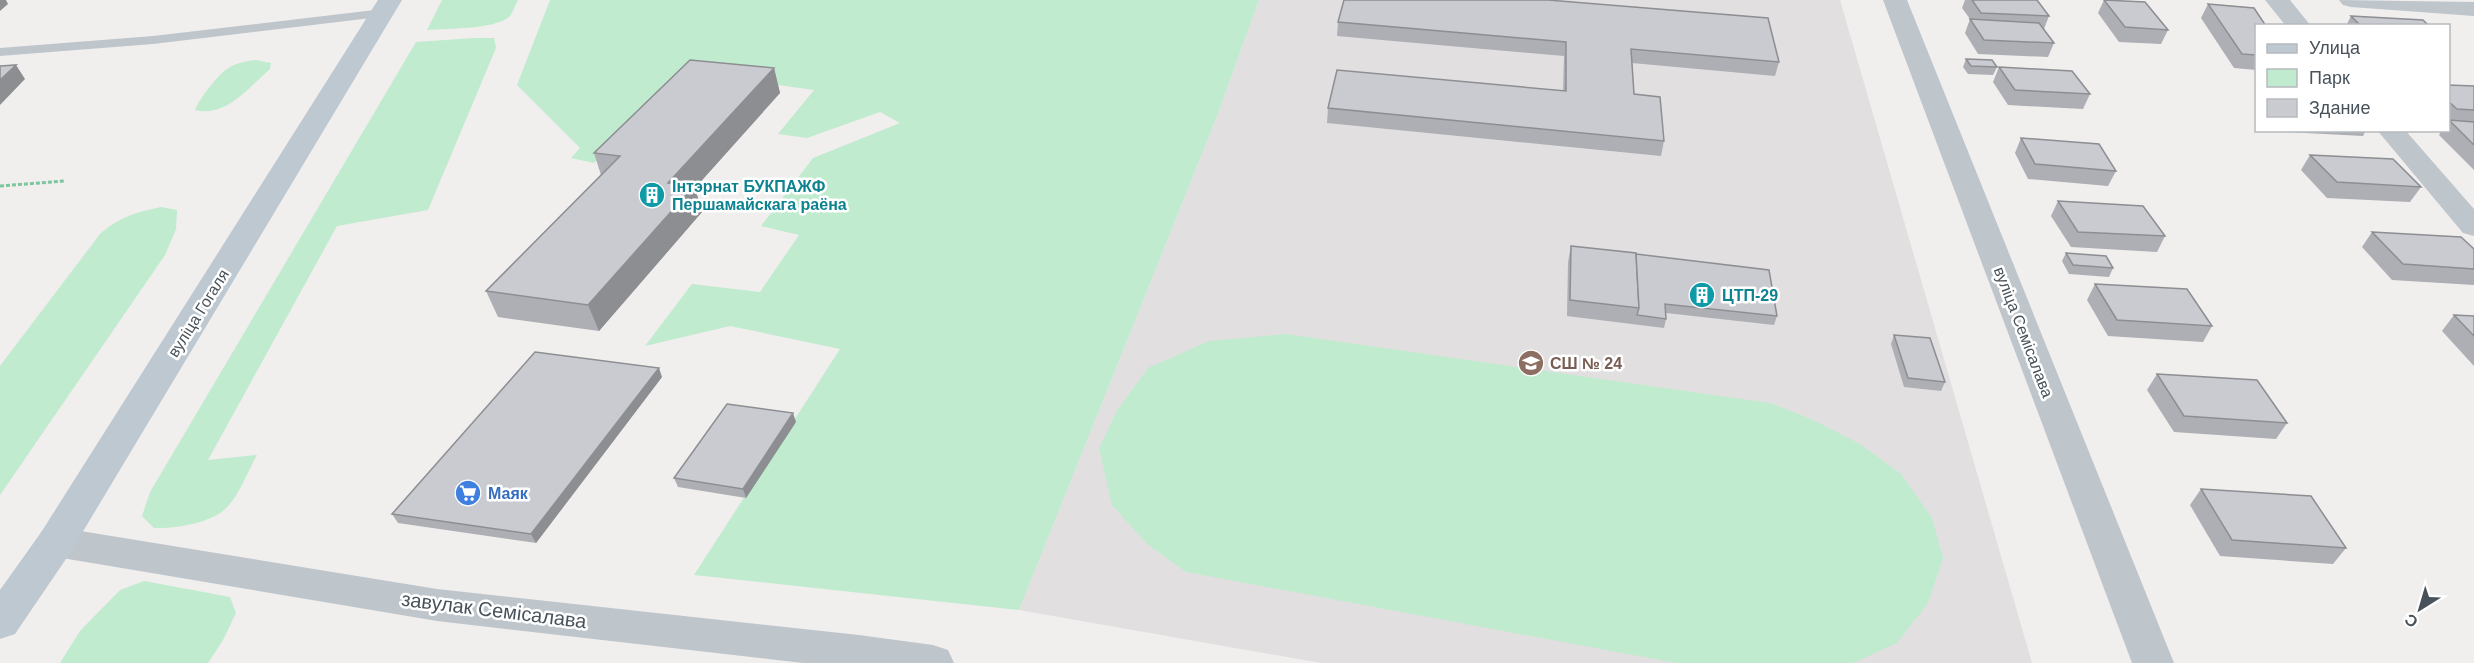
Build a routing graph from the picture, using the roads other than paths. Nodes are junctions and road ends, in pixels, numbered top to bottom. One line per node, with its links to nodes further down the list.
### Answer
1 (1894, 0): 13 (street, вуліца Семісалава)
2 (2277, 0): 6 (street)
3 (2351, 0): 5 (street)
4 (387, 7): 7 (lane); 10 (main road, вуліца Гогаля)
5 (2474, 9)
6 (2297, 24)
7 (0, 52)
8 (2392, 132): 9 (street)
9 (2474, 227)
10 (56, 542): 11 (main road, вуліца Гогаля); 12 (street, завулак Семісалава)
11 (0, 622)
12 (933, 663)
13 (2153, 663)

